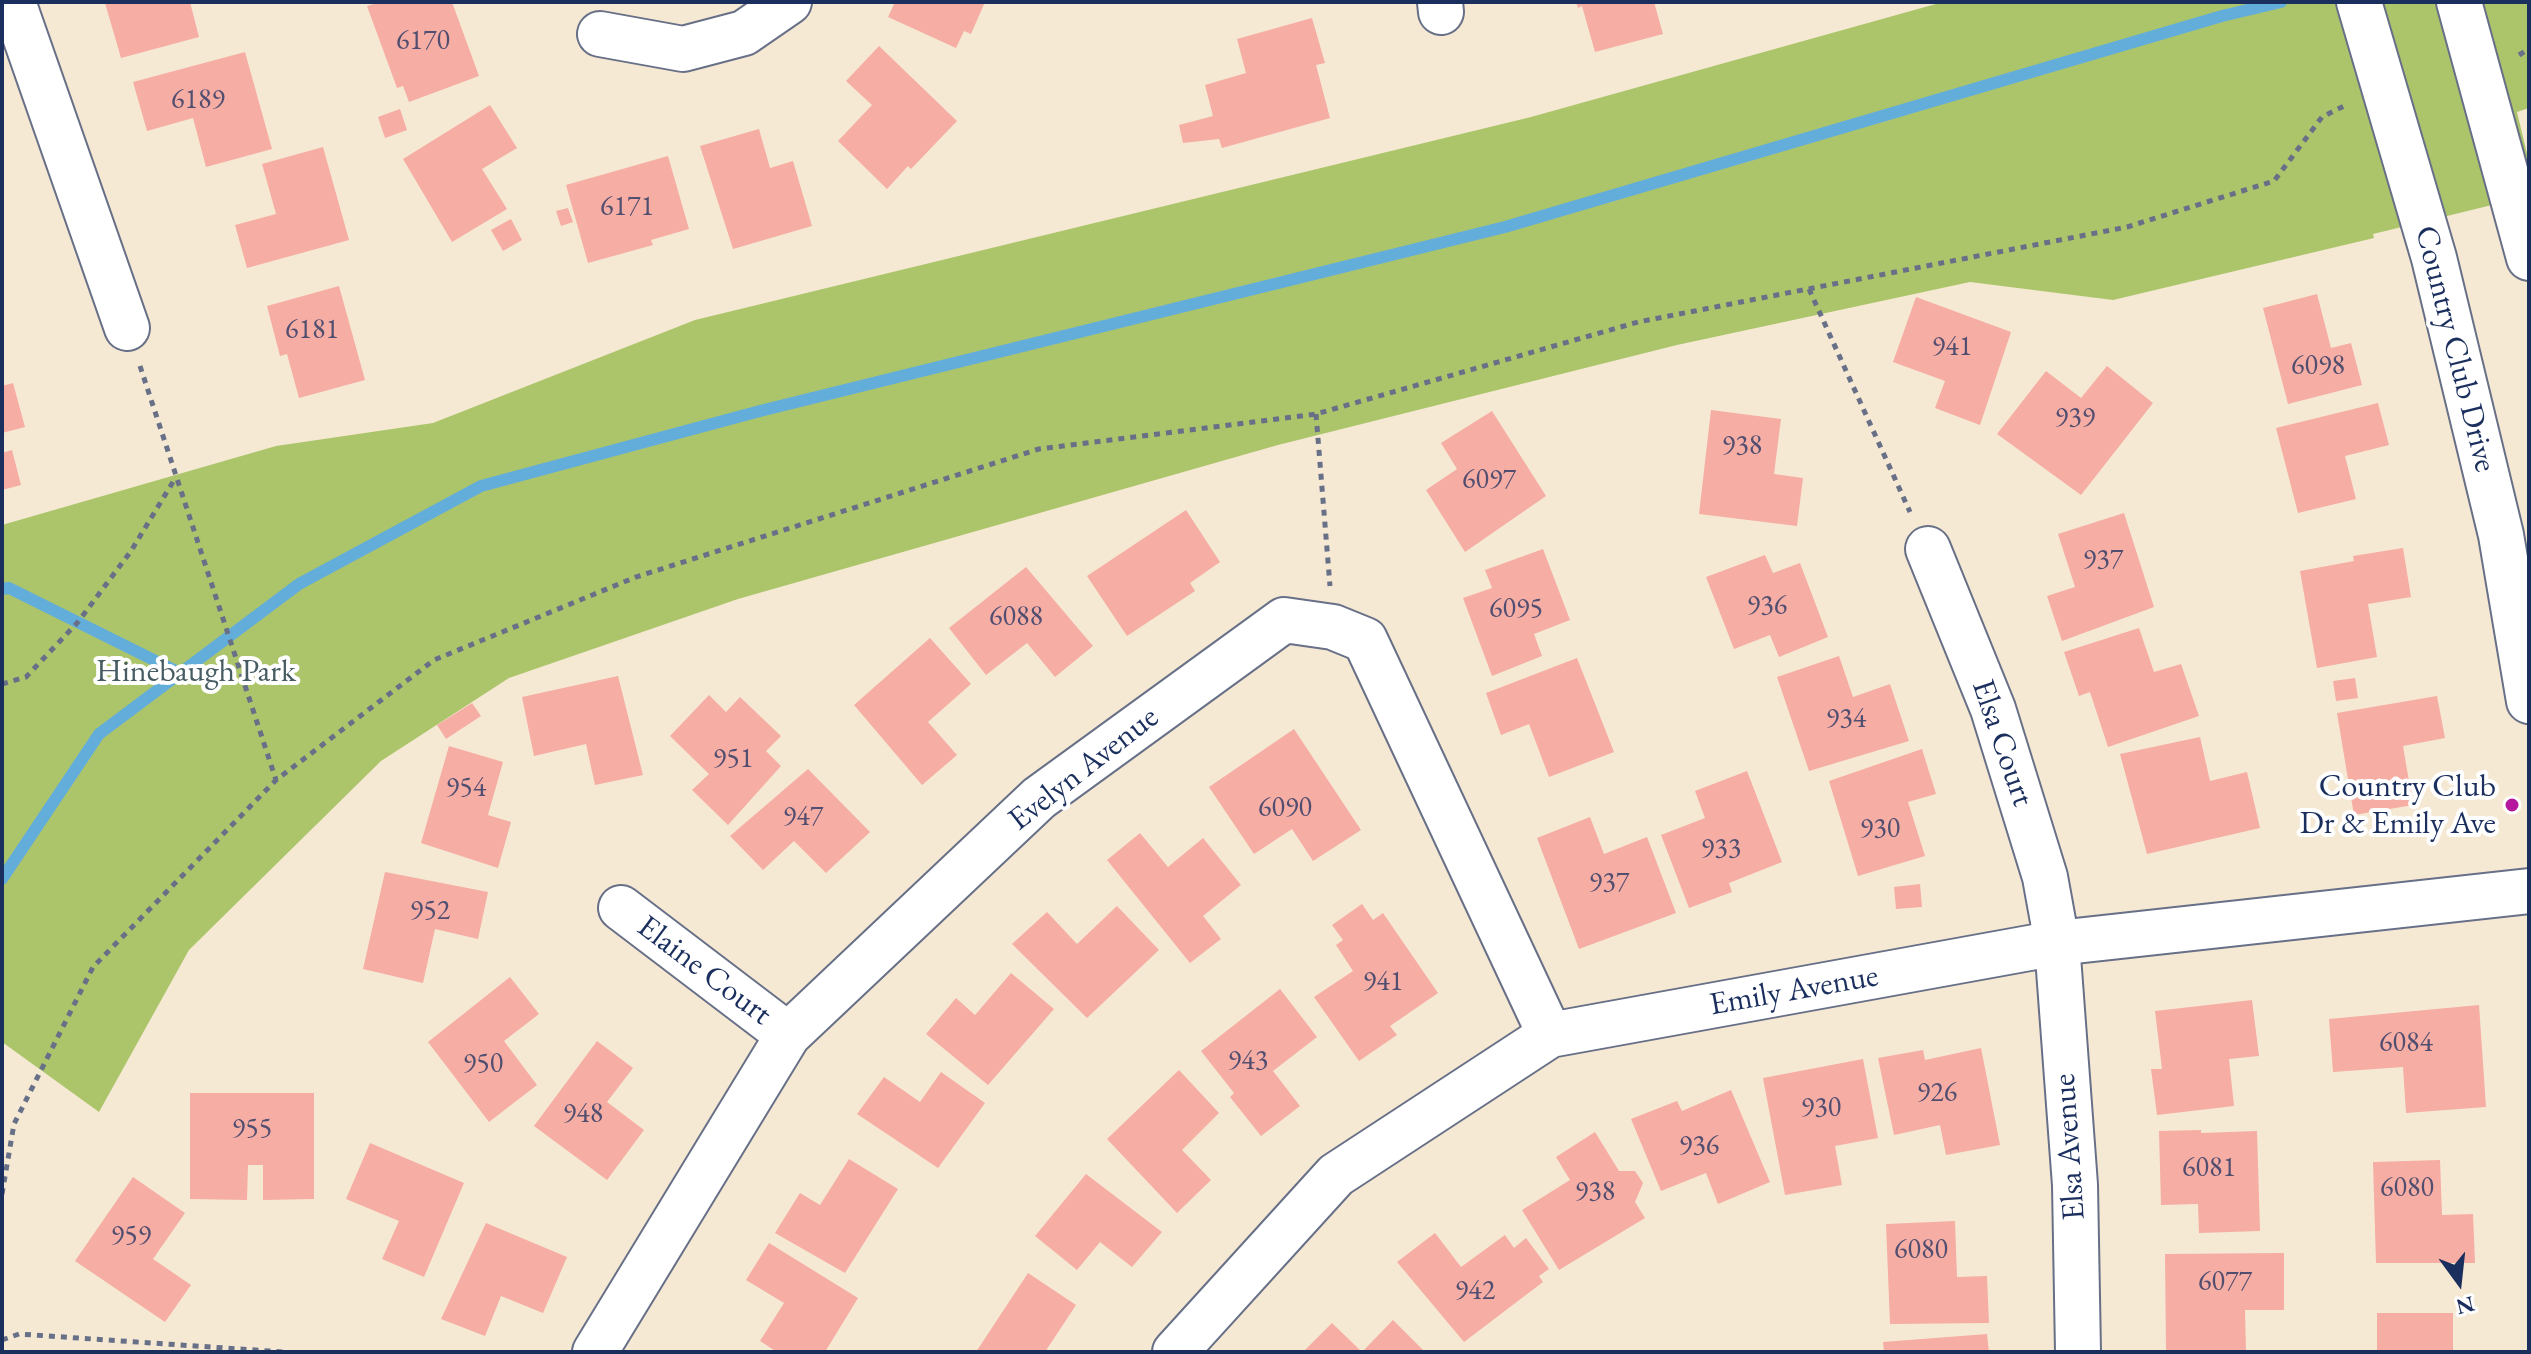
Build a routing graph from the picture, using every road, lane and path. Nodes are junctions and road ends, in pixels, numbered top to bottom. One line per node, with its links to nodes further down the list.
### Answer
1 (13, 2): 9 (street)
2 (789, 2): 5 (street)
3 (2461, 8): 7 (street)
4 (2365, 22): 15 (street, Country Club Drive)
5 (600, 34)
6 (2349, 104): 8 (path)
7 (2529, 258)
8 (1809, 289): 10 (path); 12 (path)
9 (127, 328): 11 (path)
10 (1316, 414): 13 (path); 16 (path)
11 (176, 476): 14 (path); 16 (path)
12 (1928, 549): 19 (street, Elsa Court)
13 (1333, 627): 20 (street, Evelyn Avenue); 21 (street, Evelyn Avenue)
14 (2, 684)
15 (2529, 701)
16 (276, 780): 22 (path)
17 (2529, 891): 19 (street, Emily Avenue)
18 (621, 908): 20 (street, Elaine Court)
19 (2057, 943): 21 (street, Emily Avenue); 27 (street, Elsa Avenue)
20 (788, 1035): 25 (street, Evelyn Avenue)
21 (1550, 1035): 26 (street, Emily Avenue)
22 (2, 1194)
23 (2, 1340): 24 (path)
24 (284, 1352)
25 (595, 1352)
26 (1175, 1352)
27 (2078, 1352)

